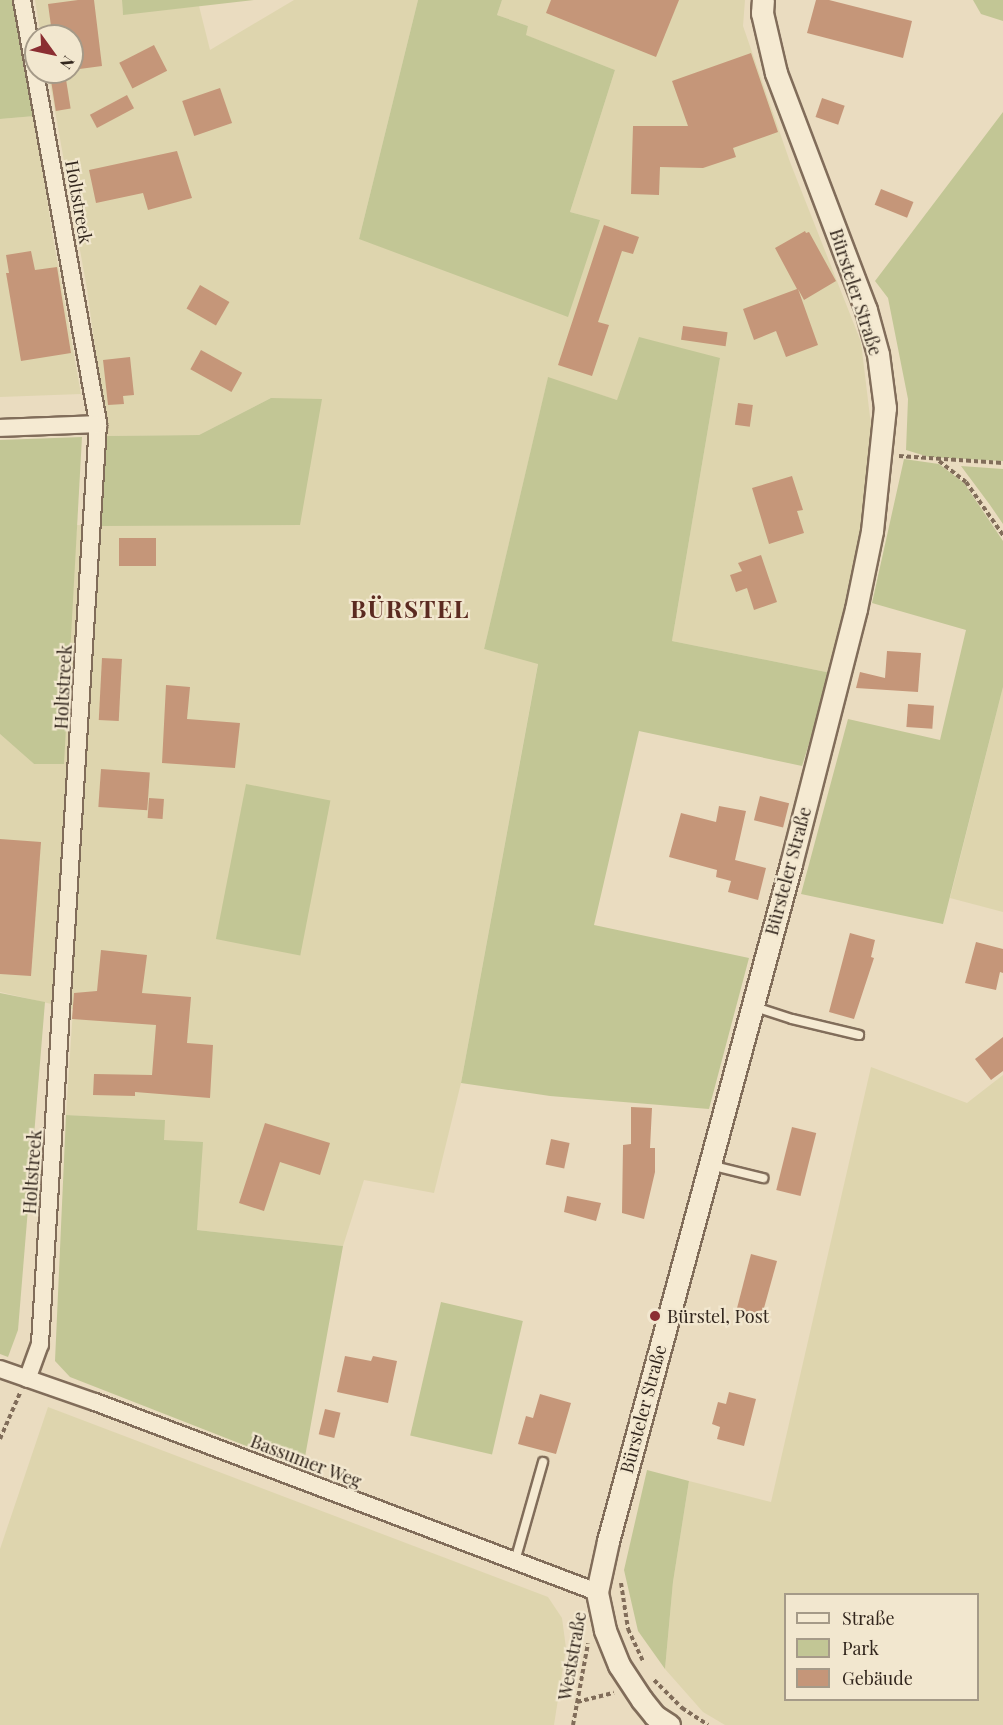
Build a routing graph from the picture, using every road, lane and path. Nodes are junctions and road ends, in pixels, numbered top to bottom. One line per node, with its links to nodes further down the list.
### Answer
1 (22, 0): 3 (street, Holtstreek)
2 (763, 0): 5 (street, Bürsteler Straße)
3 (98, 424): 4 (street); 15 (street, Holtstreek)
4 (0, 428)
5 (894, 452): 6 (path); 8 (path); 10 (street, Bürsteler Straße)
6 (939, 460): 7 (path); 9 (path)
7 (1003, 463)
8 (898, 468)
9 (1003, 534)
10 (751, 1006): 11 (lane); 12 (street, Bürsteler Straße)
11 (860, 1035)
12 (710, 1165): 13 (lane); 19 (street, Bürsteler Straße)
13 (764, 1178)
14 (0, 1369): 15 (street, Bassumer Weg)
15 (27, 1379): 16 (path); 18 (street, Bassumer Weg)
16 (0, 1439)
17 (543, 1462): 18 (lane)
18 (515, 1561): 19 (street, Bassumer Weg)
19 (597, 1592): 22 (street, Bürsteler Straße)
20 (622, 1596): 26 (path)
21 (590, 1634): 23 (path, Weststraße)
22 (631, 1683): 23 (path); 25 (street, Bürsteler Straße)
23 (577, 1702): 24 (path, Weststraße)
24 (573, 1725)
25 (669, 1725)
26 (708, 1725)

